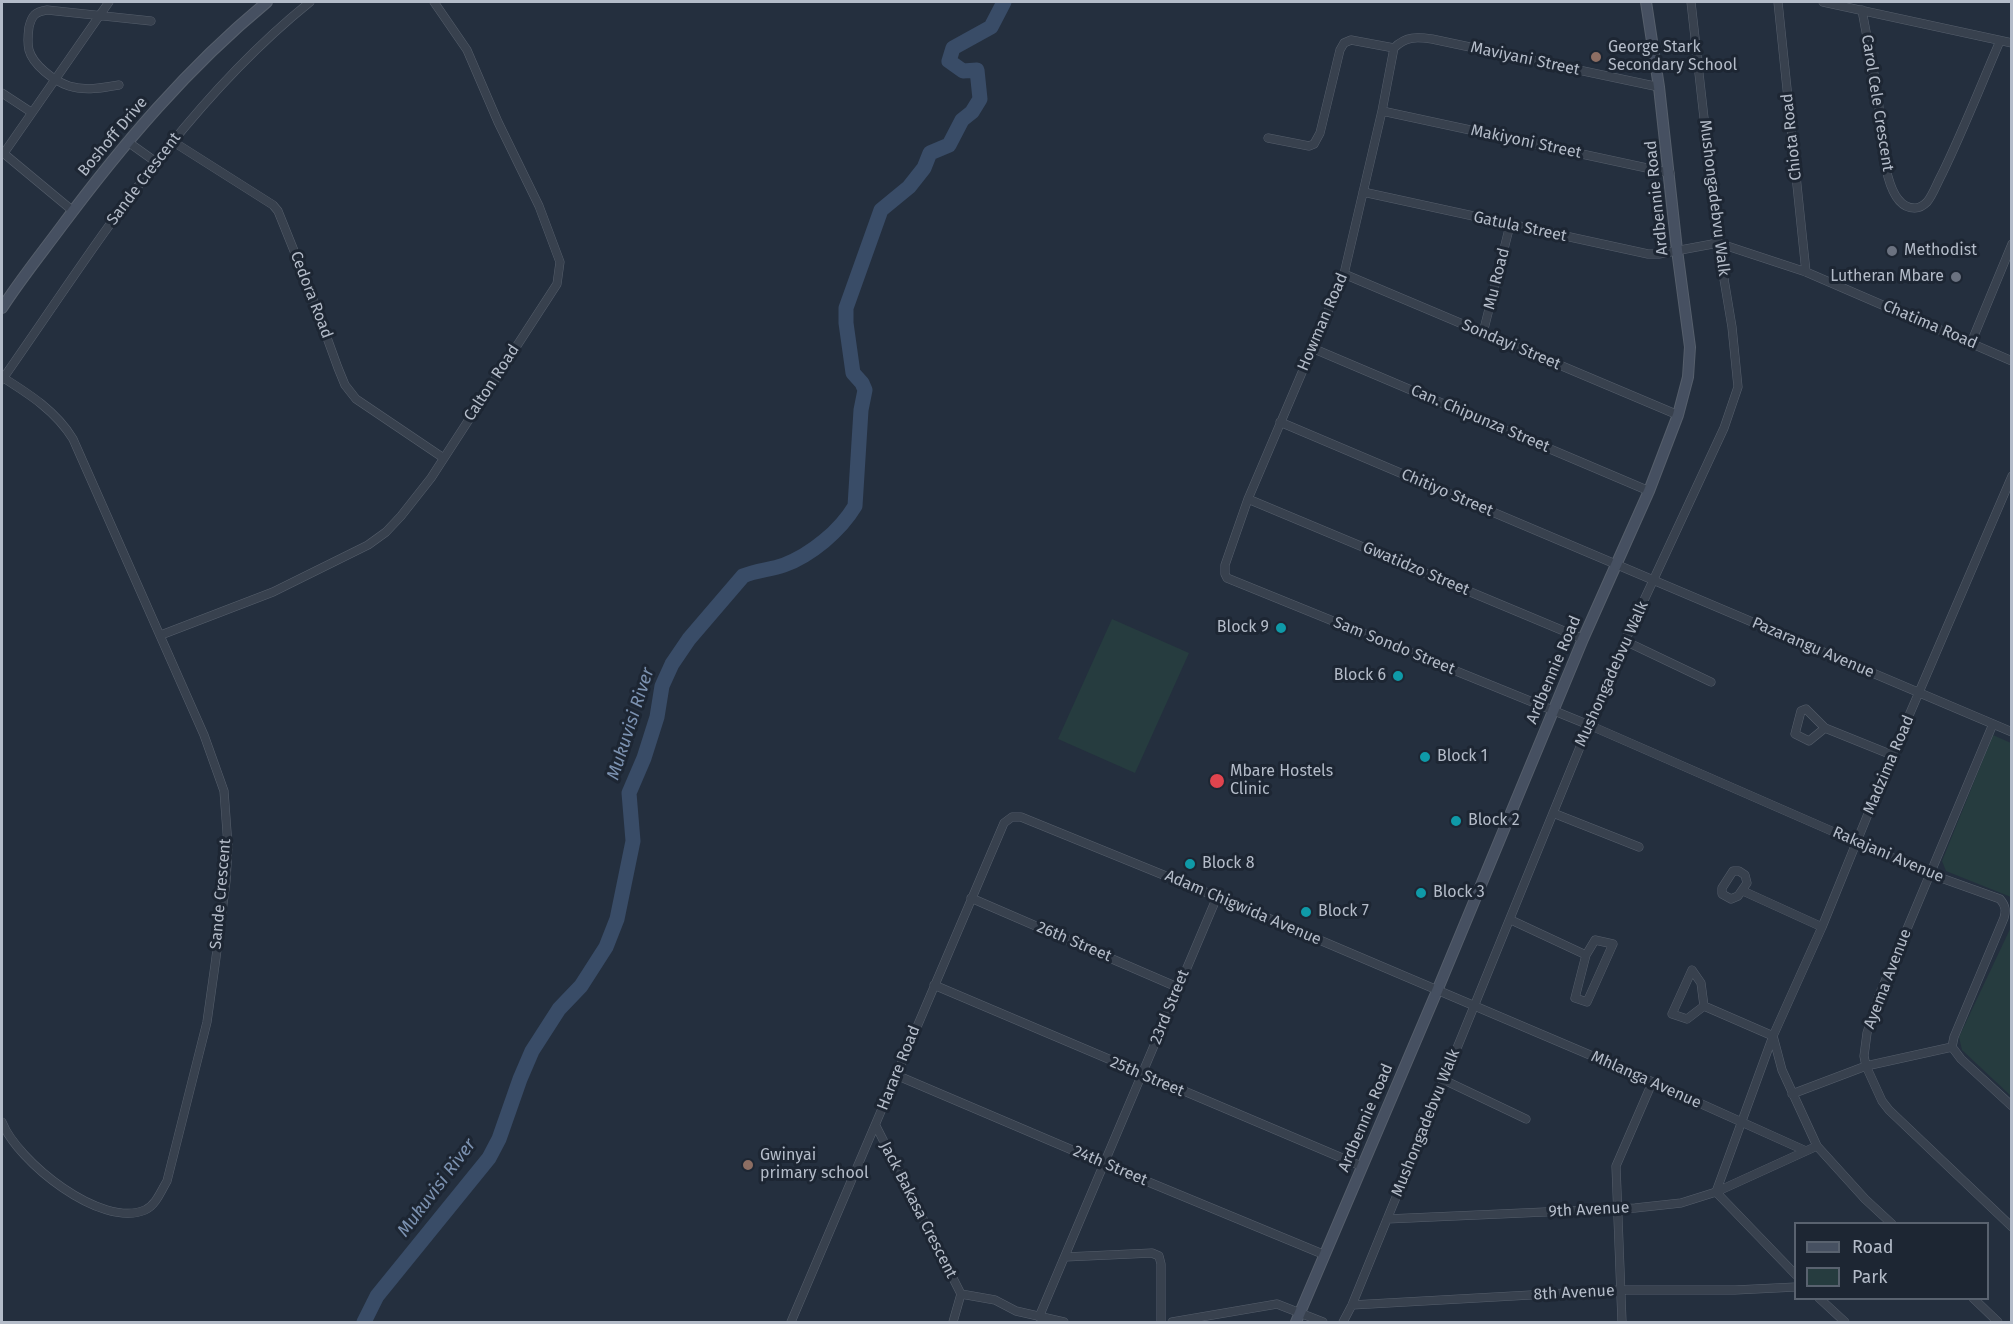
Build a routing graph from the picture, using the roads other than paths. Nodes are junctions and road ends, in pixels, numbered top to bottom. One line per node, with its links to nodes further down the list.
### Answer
1 (109, 2): 10 (street)
2 (267, 2): 23 (main road, Boshoff Drive)
3 (310, 2): 22 (street, Sande Crescent)
4 (434, 2): 43 (street, Calton Road)
5 (1646, 2): 17 (main road, Ardbennie Road)
6 (1691, 2): 30 (street, Mushongadebvu Walk)
7 (1778, 2): 33 (street, Chiota Road)
8 (1823, 2): 9 (street)
9 (1862, 9): 12 (street); 12 (street, Carol Cele Crescent)
10 (100, 16): 11 (street); 15 (street); 15 (street)
11 (151, 21)
12 (2000, 40): 13 (street)
13 (2012, 43)
14 (1394, 48): 17 (street, Maviyani Street); 19 (street, Howman Road); 21 (street)
15 (55, 79): 16 (street); 20 (street)
16 (119, 86)
17 (1659, 87): 26 (main road, Ardbennie Road)
18 (2, 93): 20 (street)
19 (1382, 111): 26 (street, Makiyoni Street); 27 (street, Howman Road)
20 (31, 112): 24 (street)
21 (1268, 138)
22 (172, 141): 25 (street, Sande Crescent); 43 (street, Cedora Road)
23 (128, 142): 25 (street); 28 (main road, Boshoff Drive)
24 (3, 153): 28 (street)
25 (156, 162): 40 (street, Sande Crescent)
26 (1670, 172): 32 (main road, Ardbennie Road)
27 (1363, 192): 29 (street, Gatula Street); 34 (street, Howman Road)
28 (73, 211): 35 (main road, Boshoff Drive)
29 (1510, 225): 32 (street, Gatula Street); 36 (street, Mu Road)
30 (1718, 243): 32 (street, Chatima Road); 33 (street, Chatima Road); 48 (street, Mushongadebvu Walk)
31 (2012, 244): 37 (street)
32 (1677, 250): 41 (main road, Ardbennie Road)
33 (1806, 272): 37 (street, Chatima Road)
34 (1344, 274): 36 (street, Sondayi Street); 38 (street, Howman Road)
35 (2, 308)
36 (1483, 333): 41 (street, Sondayi Street)
37 (1971, 343): 39 (street, Chatima Road)
38 (1312, 348): 42 (street, Howman Road); 45 (street, Can. Chipunza Street)
39 (2012, 361)
40 (2, 379): 50 (street, Sande Crescent)
41 (1678, 415): 45 (main road, Ardbennie Road)
42 (1280, 422): 46 (street, Howman Road); 47 (street, Chitiyo Street)
43 (442, 458): 50 (street, Calton Road)
44 (2012, 476): 54 (street, Madzima Road)
45 (1648, 490): 47 (main road, Ardbennie Road)
46 (1248, 499): 49 (street, Howman Road); 51 (street, Gwatidzo Street)
47 (1615, 564): 48 (street, Pazarangu Avenue); 51 (main road, Ardbennie Road)
48 (1654, 580): 52 (street, Mushongadebvu Walk); 54 (street, Pazarangu Avenue)
49 (1235, 582): 55 (street, Sam Sondo Street)
50 (161, 635): 87 (street, Sande Crescent)
51 (1583, 639): 55 (main road, Ardbennie Road)
52 (1625, 641): 53 (street); 57 (street, Mushongadebvu Walk)
53 (1711, 682)
54 (1919, 693): 56 (street, Pazarangu Avenue); 60 (street, Madzima Road)
55 (1553, 711): 57 (street, Rakajani Avenue); 74 (main road, Ardbennie Road)
56 (1993, 724): 59 (street, Pazarangu Avenue); 65 (street, Ayema Avenue)
57 (1589, 725): 61 (street, Mushongadebvu Walk); 63 (street, Rakajani Avenue)
58 (1825, 728): 60 (street)
59 (2012, 732)
60 (1892, 755): 63 (street, Madzima Road)
61 (1553, 813): 64 (street); 69 (street, Mushongadebvu Walk)
62 (1012, 817): 67 (street, Adam Chigwida Avenue); 68 (street, Harare Road)
63 (1858, 842): 65 (street, Rakajani Avenue); 70 (street, Madzima Road)
64 (1639, 847)
65 (1930, 874): 78 (street, Rakajani Avenue); 79 (street, Ayema Avenue)
66 (1743, 891): 70 (street)
67 (1217, 897): 73 (street, 23rd Street); 74 (street, Adam Chigwida Avenue)
68 (971, 898): 72 (street, Harare Road); 73 (street, 26th Street)
69 (1511, 920): 71 (street); 75 (street, Mushongadebvu Walk)
70 (1822, 927): 77 (street, Madzima Road)
71 (1586, 955): 71 (street)
72 (934, 985): 80 (street, Harare Road); 81 (street, 25th Street)
73 (1177, 987): 81 (street, 23rd Street)
74 (1437, 991): 75 (street, Adam Chigwida Avenue); 93 (main road, Ardbennie Road)
75 (1473, 1005): 82 (street, Mushongadebvu Walk); 83 (street, Mhlanga Avenue)
76 (1704, 1006): 76 (street); 77 (street)
77 (1773, 1036): 84 (street); 88 (street, Madzima Road)
78 (1952, 1047): 79 (street); 85 (street)
79 (1866, 1066): 84 (street); 98 (street, Ayema Avenue)
80 (896, 1075): 89 (street, Harare Road); 92 (street, 24th Street)
81 (1142, 1075): 92 (street, 23rd Street); 93 (street, 25th Street)
82 (1444, 1080): 86 (street); 96 (street, Mushongadebvu Walk)
83 (1652, 1083): 88 (street, Mhlanga Avenue); 95 (street)
84 (1792, 1094): 90 (street)
85 (2012, 1106)
86 (1526, 1119)
87 (2, 1122)
88 (1740, 1122): 91 (street, Mhlanga Avenue); 94 (street)
89 (876, 1125): 104 (street, Jack Bakasa Crescent); 110 (street, Harare Road)
90 (1817, 1146): 91 (street); 97 (street)
91 (1806, 1151): 94 (street, 9th Avenue)
92 (1105, 1164): 99 (street, 24th Street); 100 (street, 23rd Street)
93 (1361, 1166): 99 (main road, Ardbennie Road)
94 (1716, 1192): 95 (street, 9th Avenue); 101 (street)
95 (1618, 1209): 96 (street, 9th Avenue); 103 (street)
96 (1387, 1220): 107 (street, Mushongadebvu Walk)
97 (1890, 1222)
98 (2012, 1227)
99 (1325, 1255): 109 (main road, Ardbennie Road)
100 (1065, 1257): 108 (street, 23rd Street); 113 (street)
101 (1794, 1273)
102 (1794, 1287): 103 (street, 8th Avenue)
103 (1620, 1290): 107 (street, 8th Avenue); 117 (street)
104 (961, 1294): 108 (street, Jack Bakasa Crescent); 111 (street)
105 (1820, 1300): 118 (street)
106 (1974, 1300): 119 (street)
107 (1352, 1305): 116 (street, Mushongadebvu Walk)
108 (1039, 1317): 112 (street, Jack Bakasa Crescent)
109 (1298, 1317): 114 (street); 115 (street)
110 (791, 1323)
111 (953, 1323)
112 (1064, 1323)
113 (1161, 1323)
114 (1172, 1323)
115 (1323, 1323)
116 (1343, 1323)
117 (1622, 1323)
118 (1845, 1323)
119 (1998, 1323)

